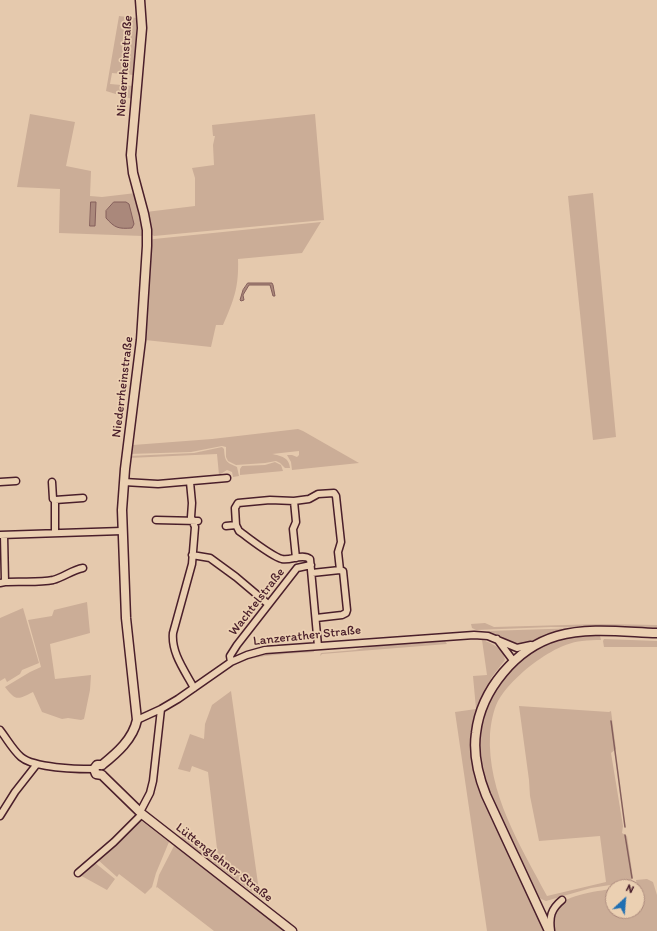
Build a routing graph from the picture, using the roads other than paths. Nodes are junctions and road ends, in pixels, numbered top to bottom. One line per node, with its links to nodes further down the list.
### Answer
1 (140, 0): 6 (main road, Niederrheinstraße)
2 (227, 478): 7 (street)
3 (16, 481): 4 (street)
4 (0, 482)
5 (52, 482): 9 (street)
6 (124, 482): 7 (street); 15 (main road, Niederrheinstraße)
7 (190, 482): 12 (street)
8 (83, 498): 9 (street)
9 (55, 500): 16 (street)
10 (294, 501): 13 (street); 19 (street); 22 (street)
11 (156, 520): 12 (street)
12 (195, 521): 18 (street)
13 (236, 525): 14 (street); 19 (street, Wachtelstraße)
14 (226, 526)
15 (122, 531): 16 (street); 36 (main road, Niederrheinstraße)
16 (56, 533): 17 (street)
17 (2, 535): 24 (street)
18 (192, 555): 25 (street); 34 (street)
19 (296, 558): 20 (street, Wachtelstraße)
20 (311, 565): 23 (street); 25 (street, Wachtelstraße)
21 (83, 568): 24 (street)
22 (340, 570): 23 (street); 26 (street)
23 (312, 573): 26 (street)
24 (2, 583)
25 (268, 604): 33 (street, Wachtelstraße)
26 (316, 618): 31 (street)
27 (657, 633): 29 (main road)
28 (497, 640): 30 (street, Lanzerather Straße); 31 (street, Lanzerather Straße); 32 (street)
29 (544, 641): 30 (street, Lanzerather Straße); 32 (main road)
30 (508, 644): 32 (street)
31 (318, 646): 33 (street, Lanzerather Straße)
32 (516, 660): 47 (main road)
33 (231, 662): 34 (street, Lanzerather Straße)
34 (194, 688): 35 (street, Lanzerather Straße)
35 (161, 709): 36 (street, Lanzerather Straße); 42 (street)
36 (137, 720): 39 (main road, Niederrheinstraße)
37 (0, 730): 38 (street)
38 (37, 764): 40 (street); 43 (street)
39 (102, 765): 40 (main road); 41 (main road)
40 (94, 769): 41 (main road)
41 (102, 775): 42 (main road, Lüttenglehner Straße)
42 (141, 813): 44 (street); 46 (main road, Lüttenglehner Straße)
43 (0, 816)
44 (78, 873)
45 (562, 900): 47 (street)
46 (292, 931)
47 (550, 931)

